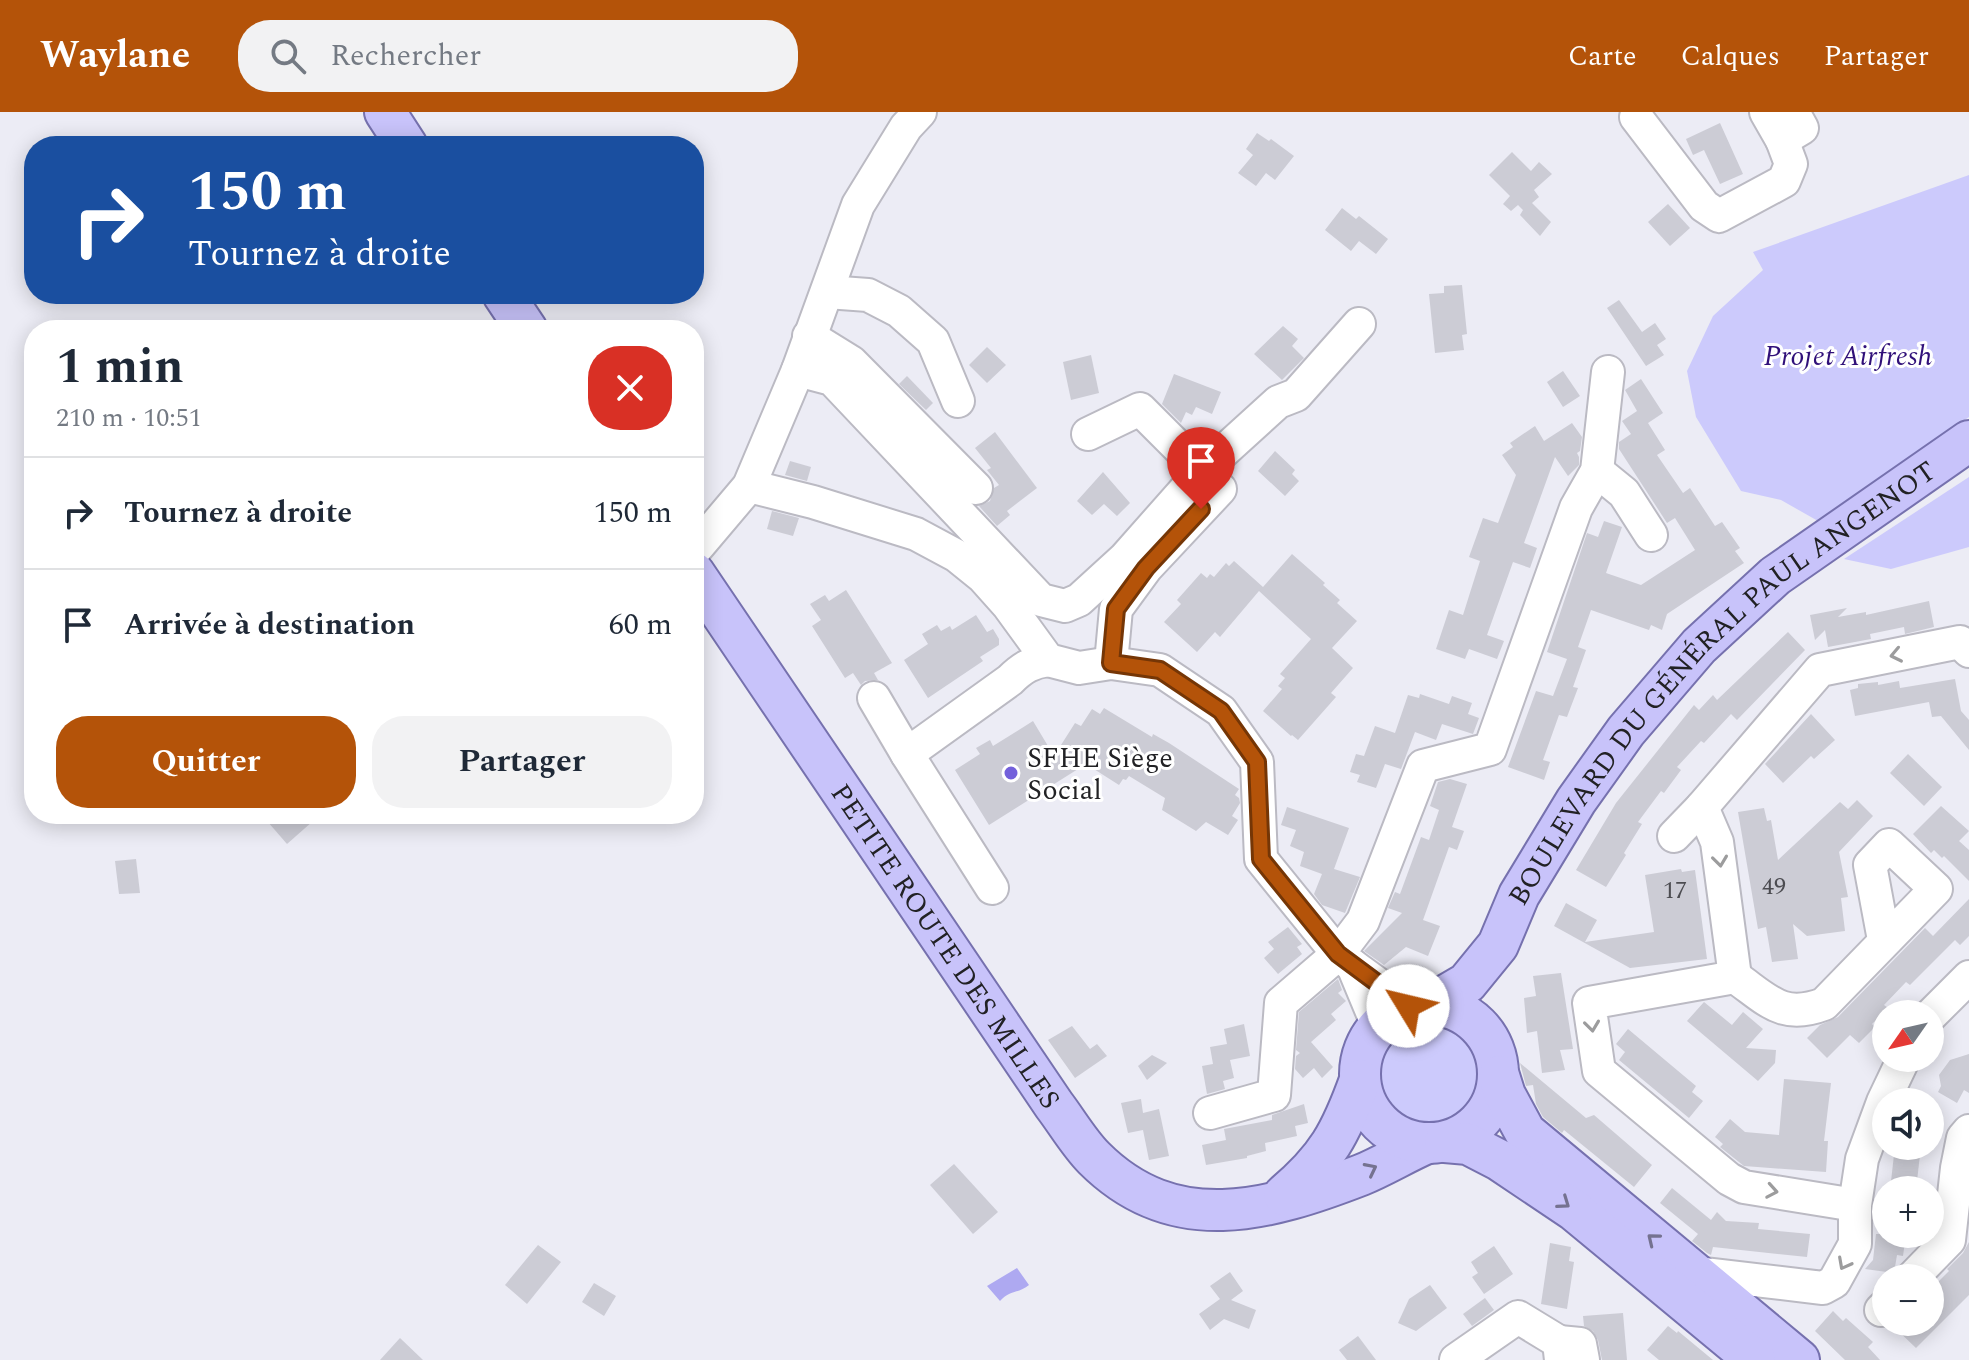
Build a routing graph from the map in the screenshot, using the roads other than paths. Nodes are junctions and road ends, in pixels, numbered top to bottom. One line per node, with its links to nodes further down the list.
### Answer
1 (385, 112): 5 (main road)
2 (920, 112): 6 (street)
3 (1639, 114): 4 (street)
4 (1780, 121)
5 (401, 136)
6 (827, 292): 8 (street); 11 (street)
7 (1359, 324): 15 (street)
8 (809, 336): 9 (street); 17 (street)
9 (798, 370): 15 (street); 16 (street)
10 (1608, 372): 14 (street)
11 (958, 401)
12 (1088, 434): 15 (street)
13 (1969, 441): 30 (main road, BOULEVARD DU GÉNÉRAL PAUL ANGENOT)
14 (1597, 471): 18 (street); 31 (street)
15 (1211, 480): 23 (street)
16 (749, 486): 19 (street); 22 (street)
17 (976, 488)
18 (1651, 535)
19 (704, 539)
20 (704, 588): 41 (main road, PETITE ROUTE DES MILLES)
21 (1969, 651): 26 (street, one-way to 26)
22 (1048, 660): 23 (street); 25 (street)
23 (1111, 663): 31 (street)
24 (874, 698): 25 (street)
25 (907, 754): 28 (street)
26 (1702, 807): 27 (street); 32 (street, one-way to 32)
27 (1674, 836)
28 (992, 888)
29 (1884, 940): 32 (street)
30 (1498, 945): 33 (main road, BOULEVARD DU GÉNÉRAL PAUL ANGENOT); 34 (main road, BOULEVARD DU GÉNÉRAL PAUL ANGENOT)
31 (1345, 960): 33 (street); 37 (street)
32 (1735, 977): 40 (street, one-way to 40)
33 (1406, 1012): 34 (main road); 36 (main road)
34 (1497, 1064): 39 (main road); 43 (main road, one-way to 34)
35 (1897, 1072): 40 (street)
36 (1360, 1080): 39 (main road); 41 (main road)
37 (1210, 1113)
38 (1969, 1131): 42 (street)
39 (1436, 1142): 41 (main road, PETITE ROUTE DES MILLES, one-way to 39); 46 (main road, one-way to 46)
40 (1855, 1205): 43 (street, one-way to 43)
41 (1271, 1206)
42 (1926, 1264)
43 (1695, 1273): 47 (main road)
44 (1568, 1354): 45 (street)
45 (1456, 1360)
46 (1755, 1360)
47 (1799, 1360)

